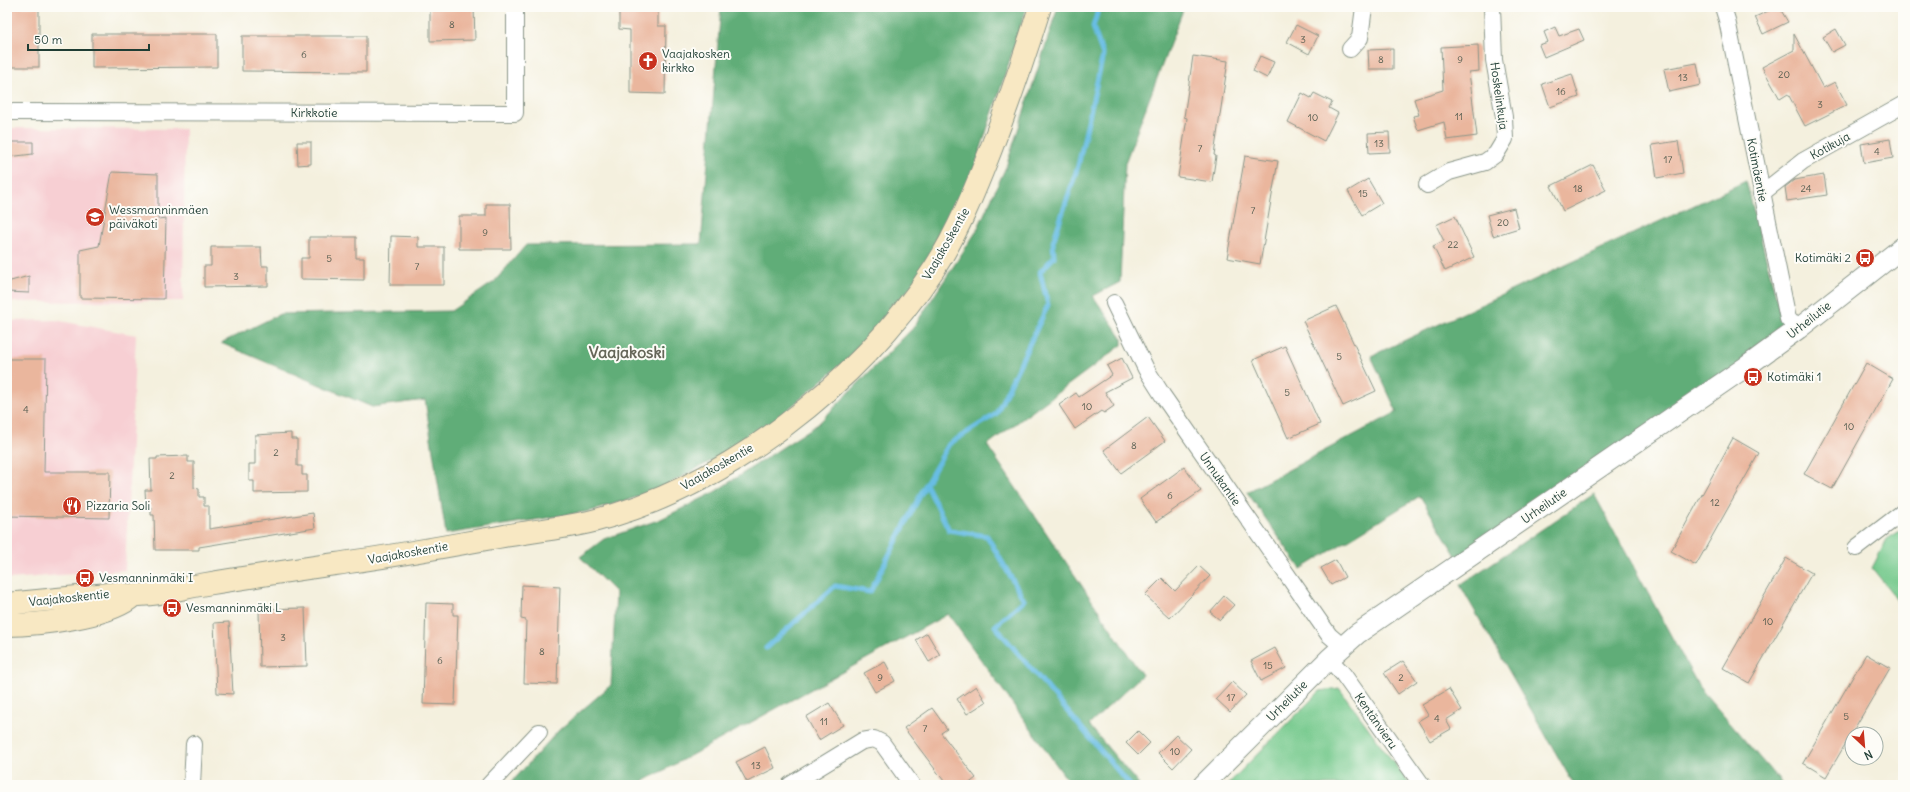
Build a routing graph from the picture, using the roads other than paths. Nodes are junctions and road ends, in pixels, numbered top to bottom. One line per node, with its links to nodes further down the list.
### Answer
1 (515, 7): 8 (street, Kirkkotie)
2 (1040, 7): 16 (main road, Vaajakoskentie)
3 (1364, 7): 6 (street)
4 (1492, 7): 9 (street, Hoskelinkuja)
5 (1723, 7): 10 (street, Kotimäentie)
6 (1350, 49)
7 (1903, 105): 10 (street, Kotikuja)
8 (7, 112)
9 (1427, 185)
10 (1761, 194): 13 (street, Kotimäentie)
11 (1903, 247): 13 (street, Urheilutie)
12 (1114, 303): 19 (street, Unnukantie)
13 (1798, 329): 19 (street, Urheilutie)
14 (1903, 512): 15 (street)
15 (1856, 548)
16 (131, 597): 17 (main road, Vaajakoskentie); 18 (main road, Vaajakoskentie)
17 (7, 604)
18 (7, 625)
19 (1335, 652): 26 (street, Urheilutie); 27 (street, Kentänvieru)
20 (538, 732): 23 (street)
21 (194, 744): 22 (street)
22 (192, 785)
23 (489, 785)
24 (790, 785): 25 (street)
25 (912, 785)
26 (1203, 785)
27 (1422, 785)

